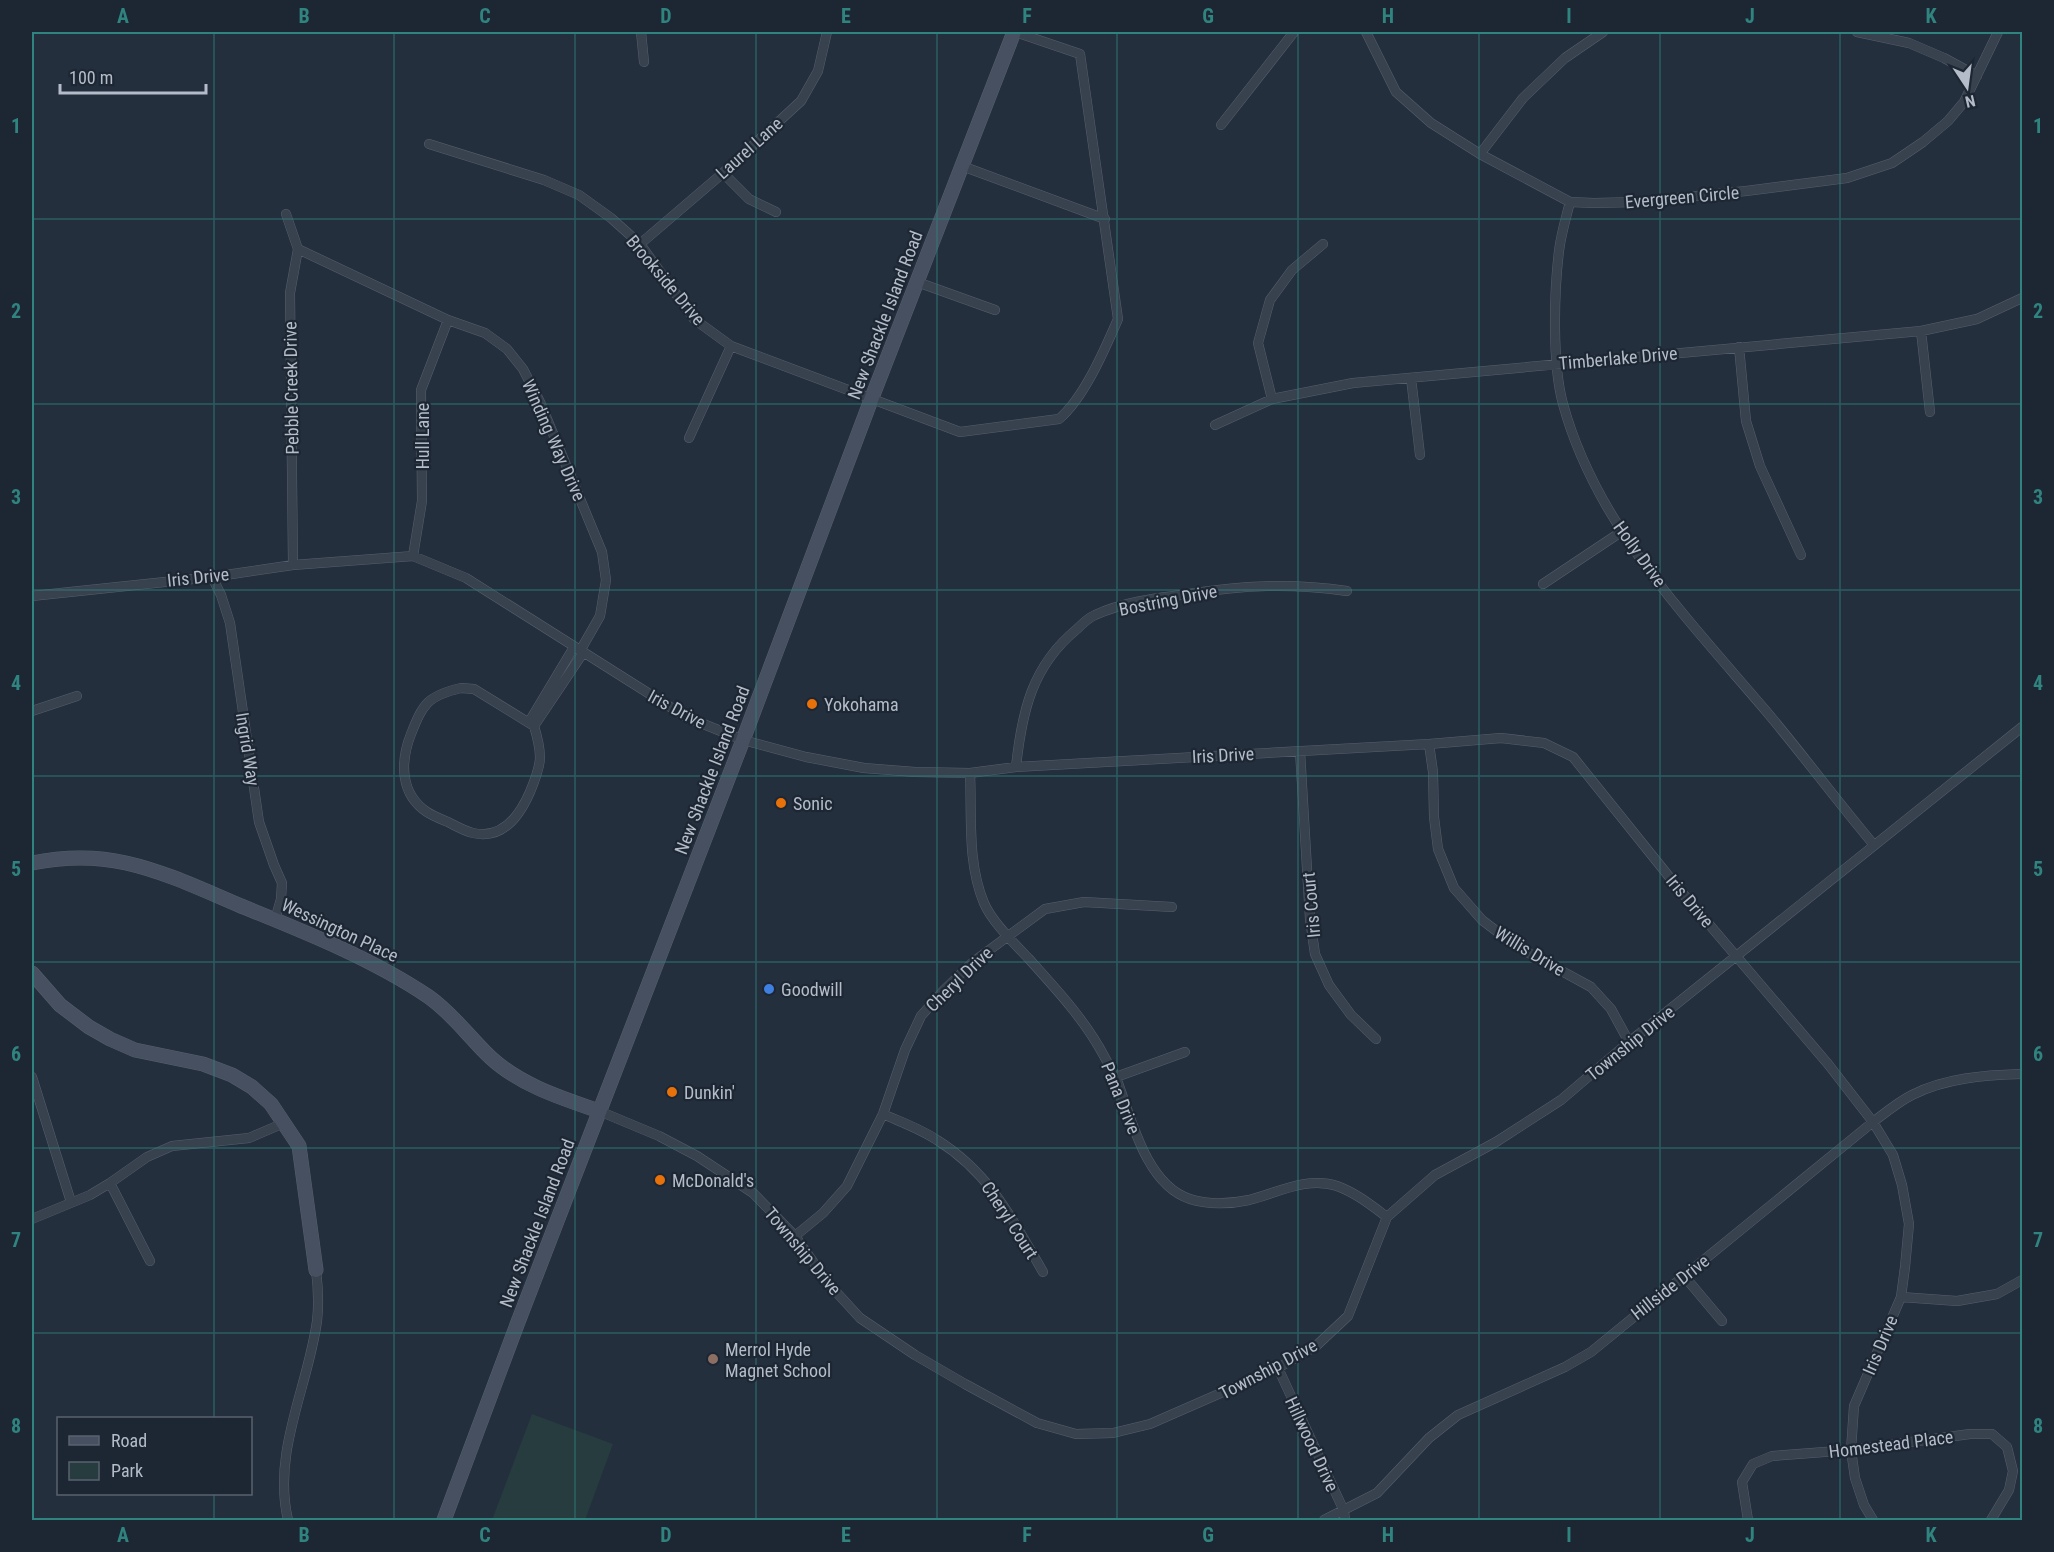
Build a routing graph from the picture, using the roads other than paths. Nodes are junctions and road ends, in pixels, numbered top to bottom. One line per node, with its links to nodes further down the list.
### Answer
1 (641, 32): 9 (street)
2 (827, 32): 15 (street, Laurel Lane)
3 (1015, 32): 14 (main road, New Shackle Island Road); 19 (street, Brookside Drive)
4 (1294, 32): 11 (street)
5 (1366, 32): 13 (street, Evergreen Circle)
6 (1603, 32): 13 (street)
7 (1857, 32): 10 (street)
8 (1998, 32): 10 (street, Evergreen Circle)
9 (644, 62)
10 (1977, 76): 16 (street, Evergreen Circle)
11 (1221, 125)
12 (429, 144): 20 (street, Brookside Drive)
13 (1480, 154): 16 (street, Evergreen Circle)
14 (962, 166): 19 (street); 23 (main road, New Shackle Island Road)
15 (723, 173): 17 (street); 20 (street, Laurel Lane)
16 (1570, 202): 30 (street, Holly Drive)
17 (776, 212)
18 (286, 214): 22 (street, Pebble Creek Drive)
19 (1105, 219): 33 (street, Brookside Drive)
20 (640, 244): 28 (street, Brookside Drive)
21 (1323, 244): 32 (street)
22 (298, 249): 26 (street, Winding Way Drive); 41 (street, Pebble Creek Drive)
23 (917, 282): 25 (street); 33 (main road, New Shackle Island Road)
24 (2022, 298): 27 (street, Timberlake Drive)
25 (995, 310)
26 (448, 320): 40 (street, Hull Lane); 46 (street, Winding Way Drive)
27 (1921, 331): 29 (street, Timberlake Drive); 34 (street)
28 (731, 346): 33 (street, Brookside Drive); 36 (street)
29 (1739, 347): 30 (street, Timberlake Drive); 39 (street)
30 (1557, 364): 31 (street, Timberlake Drive); 38 (street, Holly Drive)
31 (1411, 378): 32 (street, Timberlake Drive); 37 (street)
32 (1272, 399): 35 (street, Timberlake Drive)
33 (871, 400): 51 (main road, New Shackle Island Road)
34 (1930, 412)
35 (1215, 425)
36 (689, 438)
37 (1420, 455)
38 (1621, 532): 43 (street); 56 (street, Holly Drive)
39 (1801, 555)
40 (413, 556): 41 (street, Iris Drive); 46 (street, Iris Drive)
41 (293, 565): 42 (street, Iris Drive)
42 (212, 577): 45 (street, Iris Drive); 59 (street, Ingrid Way)
43 (1543, 584)
44 (1347, 591): 54 (street, Bostring Drive)
45 (32, 596)
46 (579, 650): 49 (street, Winding Way Drive); 51 (street, Iris Drive)
47 (77, 696): 48 (street)
48 (32, 711)
49 (532, 724): 49 (street)
50 (2022, 727): 56 (street, Township Drive)
51 (743, 740): 55 (street, Iris Drive); 70 (main road, New Shackle Island Road)
52 (1429, 744): 53 (street, Iris Drive); 61 (street, Iris Drive); 64 (street, Willis Drive)
53 (1300, 751): 54 (street, Iris Drive); 63 (street, Iris Court)
54 (1016, 766): 55 (street, Iris Drive)
55 (970, 773): 60 (street, Pana Drive)
56 (1874, 845): 61 (street, Township Drive)
57 (32, 864): 59 (main road, Wessington Place)
58 (1172, 907): 60 (street, Cheryl Drive)
59 (275, 920): 70 (main road, Wessington Place)
60 (1007, 935): 68 (street, Pana Drive); 71 (street, Cheryl Drive)
61 (1737, 957): 64 (street, Township Drive); 72 (street, Iris Drive)
62 (32, 972): 73 (main road)
63 (1376, 1038)
64 (1629, 1042): 76 (street, Township Drive)
65 (1185, 1052): 68 (street)
66 (2022, 1074): 72 (street, Hillside Drive)
67 (32, 1077): 69 (street)
68 (1116, 1077): 76 (street, Pana Drive)
69 (34, 1094): 75 (street)
70 (599, 1111): 78 (street, Township Drive); 90 (main road, New Shackle Island Road)
71 (883, 1114): 78 (street, Cheryl Drive); 81 (street, Cheryl Court)
72 (1873, 1122): 82 (street, Hillside Drive); 84 (street, Iris Drive)
73 (285, 1123): 74 (street); 80 (main road)
74 (110, 1183): 75 (street); 79 (street)
75 (71, 1202): 77 (street)
76 (1387, 1217): 86 (street, Township Drive)
77 (32, 1219)
78 (795, 1236): 86 (street, Township Drive)
79 (150, 1261)
80 (316, 1270): 89 (street)
81 (1043, 1272)
82 (1685, 1277): 85 (street); 88 (street, Hillside Drive)
83 (2022, 1280): 84 (street)
84 (1901, 1297): 87 (street, Iris Drive)
85 (1722, 1321)
86 (1278, 1368): 88 (street, Hillwood Drive)
87 (1851, 1450): 92 (street, Homestead Place); 93 (street, Iris Drive); 94 (street, Homestead Place)
88 (1345, 1516): 91 (street, Hillside Drive)
89 (288, 1521)
90 (444, 1521)
91 (1324, 1521)
92 (1748, 1521)
93 (1873, 1521)
94 (1991, 1521)

